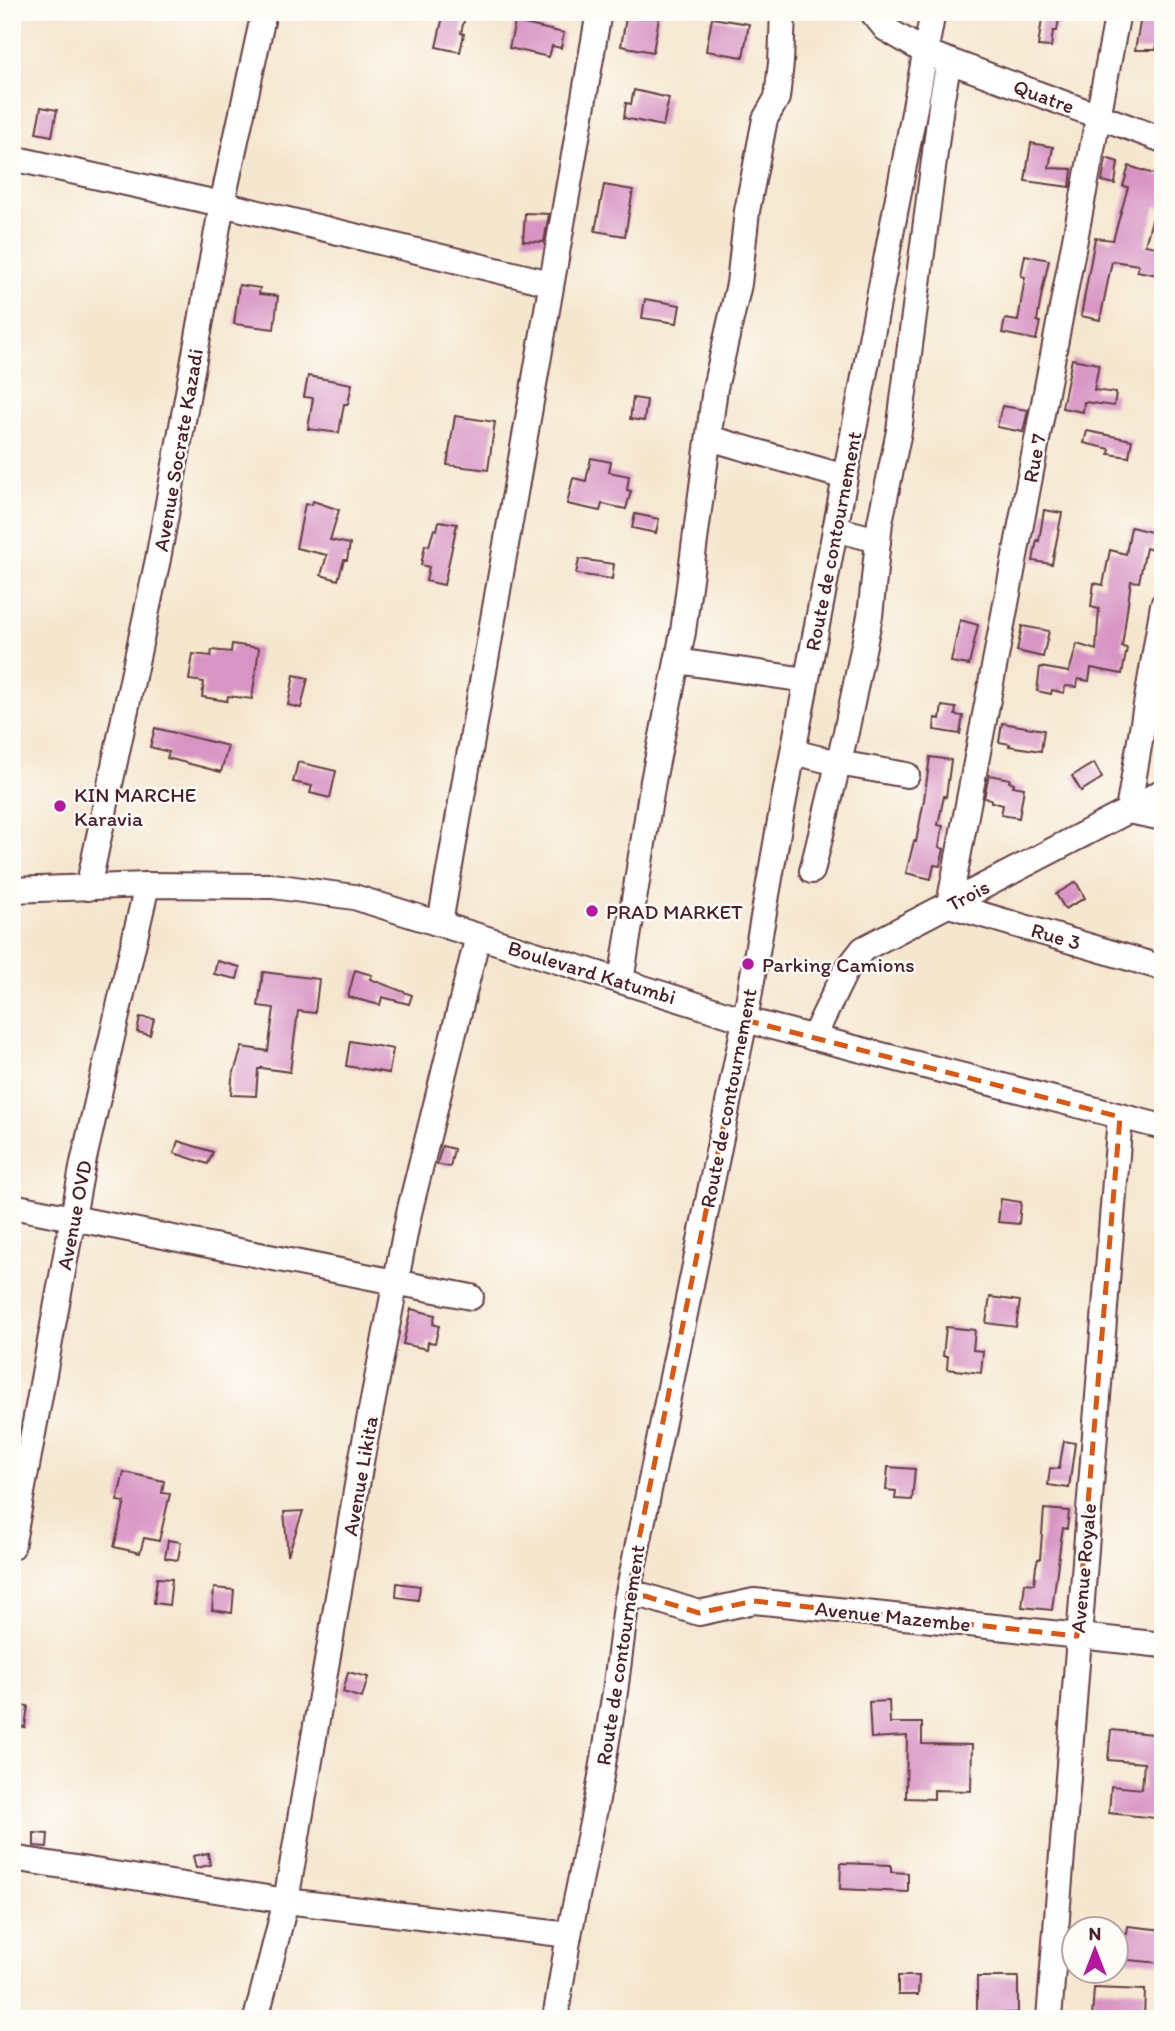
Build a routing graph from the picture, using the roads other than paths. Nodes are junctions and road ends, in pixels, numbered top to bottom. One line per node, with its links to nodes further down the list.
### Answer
1 (264, 12): 12 (street, Avenue Socrate Kazadi)
2 (599, 12): 13 (street)
3 (783, 12): 14 (street)
4 (872, 12): 7 (street, Quatre)
5 (933, 12): 7 (street, Route de contournement)
6 (1118, 12): 9 (street, Rue 7)
7 (925, 52): 8 (street, Quatre); 15 (street, Route de contournement)
8 (949, 61): 9 (street, Quatre); 17 (street)
9 (1098, 116): 10 (street, Quatre); 31 (street, Rue 7)
10 (1163, 140)
11 (12, 158): 12 (street)
12 (222, 204): 13 (street); 29 (street, Avenue Socrate Kazadi)
13 (550, 283): 32 (street)
14 (709, 438): 15 (street); 19 (street)
15 (845, 477): 16 (street, Route de contournement)
16 (835, 529): 17 (street); 20 (street, Route de contournement)
17 (878, 540): 22 (street)
18 (1163, 605): 25 (street)
19 (677, 661): 20 (street); 35 (street)
20 (806, 680): 21 (street, Route de contournement)
21 (793, 752): 22 (street); 36 (street, Route de contournement)
22 (838, 763): 23 (street); 27 (street)
23 (907, 775)
24 (1163, 791): 25 (street, Trois)
25 (1128, 811): 26 (street); 31 (street, Trois)
26 (1163, 818)
27 (812, 871)
28 (147, 885): 29 (street, Boulevard Katumbi); 32 (street, Boulevard Katumbi); 41 (street, Avenue OVD)
29 (88, 888): 30 (street, Boulevard Katumbi)
30 (12, 890)
31 (949, 905): 34 (street, Rue 3); 37 (street, Trois)
32 (440, 923): 33 (street, Boulevard Katumbi)
33 (478, 936): 35 (street, Boulevard Katumbi); 42 (street, Avenue Likita)
34 (1163, 968)
35 (621, 981): 36 (street, Boulevard Katumbi)
36 (745, 1020): 37 (street, Boulevard Katumbi); 45 (street, Route de contournement)
37 (813, 1038): 38 (street, Boulevard Katumbi)
38 (1120, 1117): 39 (street, Boulevard Katumbi); 46 (street, Avenue Royale)
39 (1163, 1127)
40 (12, 1206): 41 (street)
41 (73, 1219): 42 (street); 44 (street, Avenue OVD)
42 (396, 1282): 43 (street); 49 (street, Avenue Likita)
43 (471, 1297)
44 (12, 1547)
45 (627, 1598): 46 (street, Avenue Mazembe); 50 (street, Route de contournement)
46 (1077, 1636): 47 (street, Avenue Mazembe); 53 (street, Avenue Royale)
47 (1163, 1645)
48 (12, 1858): 49 (street)
49 (286, 1902): 50 (street); 51 (street, Avenue Likita)
50 (569, 1935): 52 (street, Route de contournement)
51 (256, 2019)
52 (555, 2019)
53 (1049, 2019)

